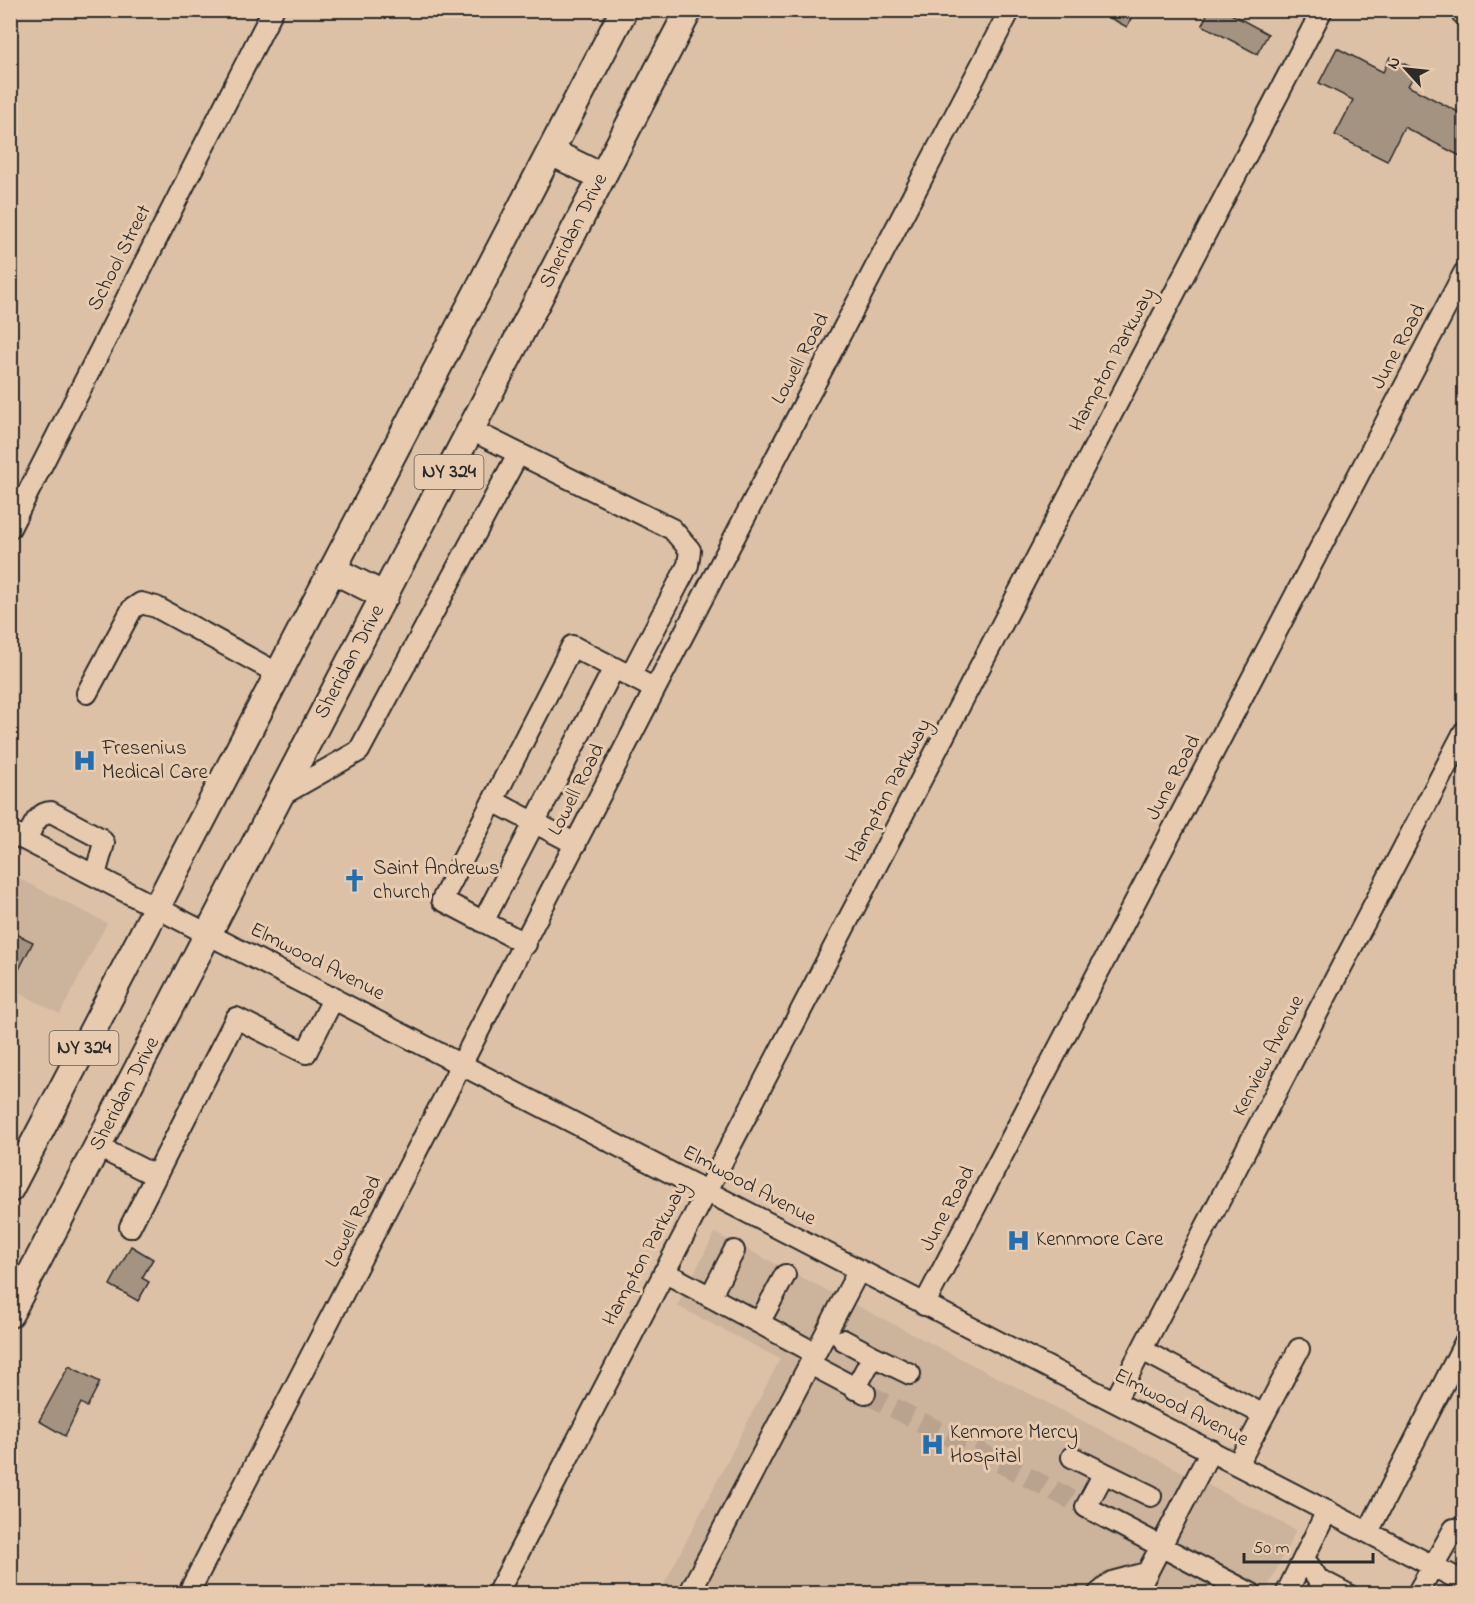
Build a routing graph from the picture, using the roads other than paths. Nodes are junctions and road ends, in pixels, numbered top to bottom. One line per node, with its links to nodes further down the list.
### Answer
1 (273, 10): 11 (street, School Street)
2 (624, 10): 6 (main road, NY 324)
3 (689, 10): 7 (main road, Sheridan Drive / NY 324)
4 (1011, 10): 16 (street, Lowell Road)
5 (1322, 10): 34 (street, Hampton Parkway)
6 (551, 152): 7 (main road); 12 (main road, NY 324)
7 (602, 177): 9 (main road, Sheridan Drive / NY 324)
8 (1464, 273): 41 (street, June Road)
9 (471, 430): 10 (street); 13 (main road, Sheridan Drive / NY 324)
10 (518, 454): 14 (street); 19 (street)
11 (10, 528)
12 (333, 570): 13 (main road); 15 (main road, NY 324)
13 (385, 596): 19 (main road, Sheridan Drive / NY 324)
14 (622, 672): 16 (street); 20 (street); 21 (street)
15 (279, 674): 17 (street); 25 (main road, NY 324)
16 (655, 689): 23 (street, Lowell Road)
17 (87, 693)
18 (1464, 732): 47 (street, Kenview Avenue)
19 (280, 796): 27 (main road, Sheridan Drive / NY 324)
20 (493, 801): 21 (street); 26 (street)
21 (534, 823): 23 (street); 26 (street)
22 (18, 836): 24 (street, Elmwood Avenue); 24 (street)
23 (576, 844): 28 (street, Lowell Road)
24 (95, 875): 25 (street, Elmwood Avenue)
25 (158, 907): 27 (street, Elmwood Avenue); 33 (main road, NY 324)
26 (483, 922): 28 (street)
27 (209, 933): 29 (street, Elmwood Avenue); 31 (main road, Sheridan Drive / NY 324)
28 (526, 944): 30 (street, Lowell Road)
29 (334, 997): 30 (street, Elmwood Avenue); 32 (street)
30 (463, 1064): 34 (street, Elmwood Avenue); 67 (street, Lowell Road)
31 (98, 1147): 32 (street); 42 (main road, Sheridan Drive / NY 324)
32 (156, 1176): 35 (street)
33 (10, 1189)
34 (706, 1191): 37 (street, Elmwood Avenue); 38 (street, Hampton Parkway)
35 (130, 1227)
36 (734, 1251): 40 (street)
37 (859, 1270): 41 (street, Elmwood Avenue); 49 (street)
38 (664, 1272): 40 (street); 68 (street, Hampton Parkway)
39 (785, 1275): 43 (street)
40 (710, 1297): 43 (street)
41 (924, 1305): 51 (street, Elmwood Avenue)
42 (10, 1314)
43 (759, 1323): 49 (street)
44 (843, 1340): 48 (street)
45 (1464, 1344): 60 (street)
46 (1299, 1349): 52 (street)
47 (1142, 1350): 51 (street, Kenview Avenue); 52 (street)
48 (873, 1356): 49 (street); 50 (street)
49 (812, 1358): 69 (street)
50 (910, 1374)
51 (1115, 1401): 53 (street, Elmwood Avenue)
52 (1264, 1415): 55 (street)
53 (1211, 1450): 55 (street, Elmwood Avenue); 61 (street)
54 (1072, 1457): 56 (street)
55 (1238, 1464): 58 (street, Elmwood Avenue)
56 (1104, 1473): 57 (street); 61 (street)
57 (1151, 1496)
58 (1328, 1511): 60 (street, Elmwood Avenue); 62 (street)
59 (1461, 1526): 63 (street)
60 (1368, 1532): 63 (street, Elmwood Avenue)
61 (1160, 1547): 64 (street); 72 (street)
62 (1304, 1558): 66 (street); 73 (street)
63 (1435, 1567): 65 (street, Elmwood Avenue); 75 (street)
64 (1146, 1574): 70 (street); 71 (street)
65 (1464, 1582)
66 (1315, 1586): 74 (street)
67 (188, 1593)
68 (496, 1593)
69 (689, 1593)
70 (1098, 1593)
71 (1136, 1593)
72 (1252, 1593)
73 (1286, 1593)
74 (1347, 1593)
75 (1417, 1593)

